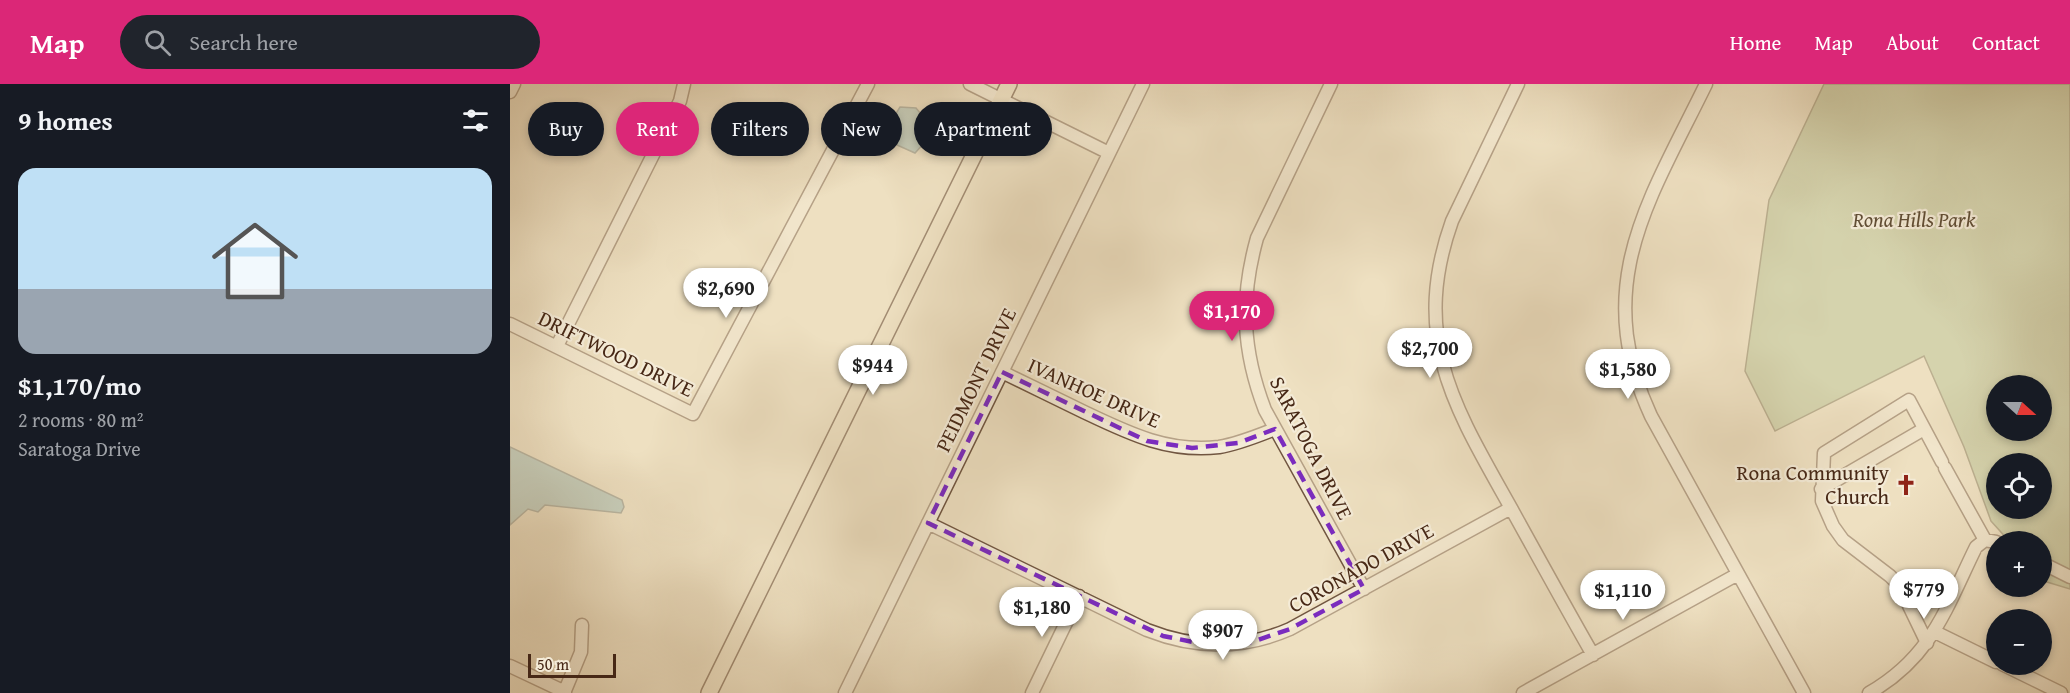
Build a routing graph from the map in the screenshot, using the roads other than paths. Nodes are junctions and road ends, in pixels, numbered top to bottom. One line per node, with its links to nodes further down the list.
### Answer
1 (514, 84): 10 (street)
2 (684, 84): 14 (street)
3 (868, 84): 14 (street, DRIFTWOOD DRIVE)
4 (970, 84): 11 (street)
5 (1009, 84): 11 (main road)
6 (1143, 84): 12 (street, PEIDMONT DRIVE)
7 (1331, 84): 16 (street, SARATOGA DRIVE)
8 (1518, 84): 19 (street)
9 (1706, 84): 23 (street)
10 (510, 92)
11 (1001, 100): 12 (street); 35 (main road)
12 (1109, 153): 15 (street, PEIDMONT DRIVE)
13 (510, 324): 14 (street, DRIFTWOOD DRIVE)
14 (557, 346)
15 (1002, 372): 16 (street, IVANHOE DRIVE); 20 (street, PEIDMONT DRIVE)
16 (1275, 429): 25 (street, SARATOGA DRIVE)
17 (1924, 429): 18 (street); 18 (street); 21 (street)
18 (1821, 489): 29 (street)
19 (1511, 508): 25 (street, CORONADO DRIVE); 30 (street)
20 (928, 523): 26 (street, CORONADO DRIVE); 36 (street, PEIDMONT DRIVE)
21 (1986, 543): 28 (street)
22 (2052, 568): 24 (street)
23 (1738, 574): 30 (street); 39 (street)
24 (2070, 577)
25 (1364, 589): 26 (street, CORONADO DRIVE)
26 (1079, 596): 37 (street)
27 (582, 625): 34 (street)
28 (1935, 632): 29 (street); 31 (street)
29 (1927, 644): 40 (street)
30 (1593, 655): 38 (street)
31 (1986, 657)
32 (510, 666): 34 (street)
33 (2024, 675): 41 (street)
34 (565, 692)
35 (709, 693)
36 (845, 693)
37 (1032, 693)
38 (1523, 693)
39 (1804, 693)
40 (1869, 693)
41 (2061, 693)

